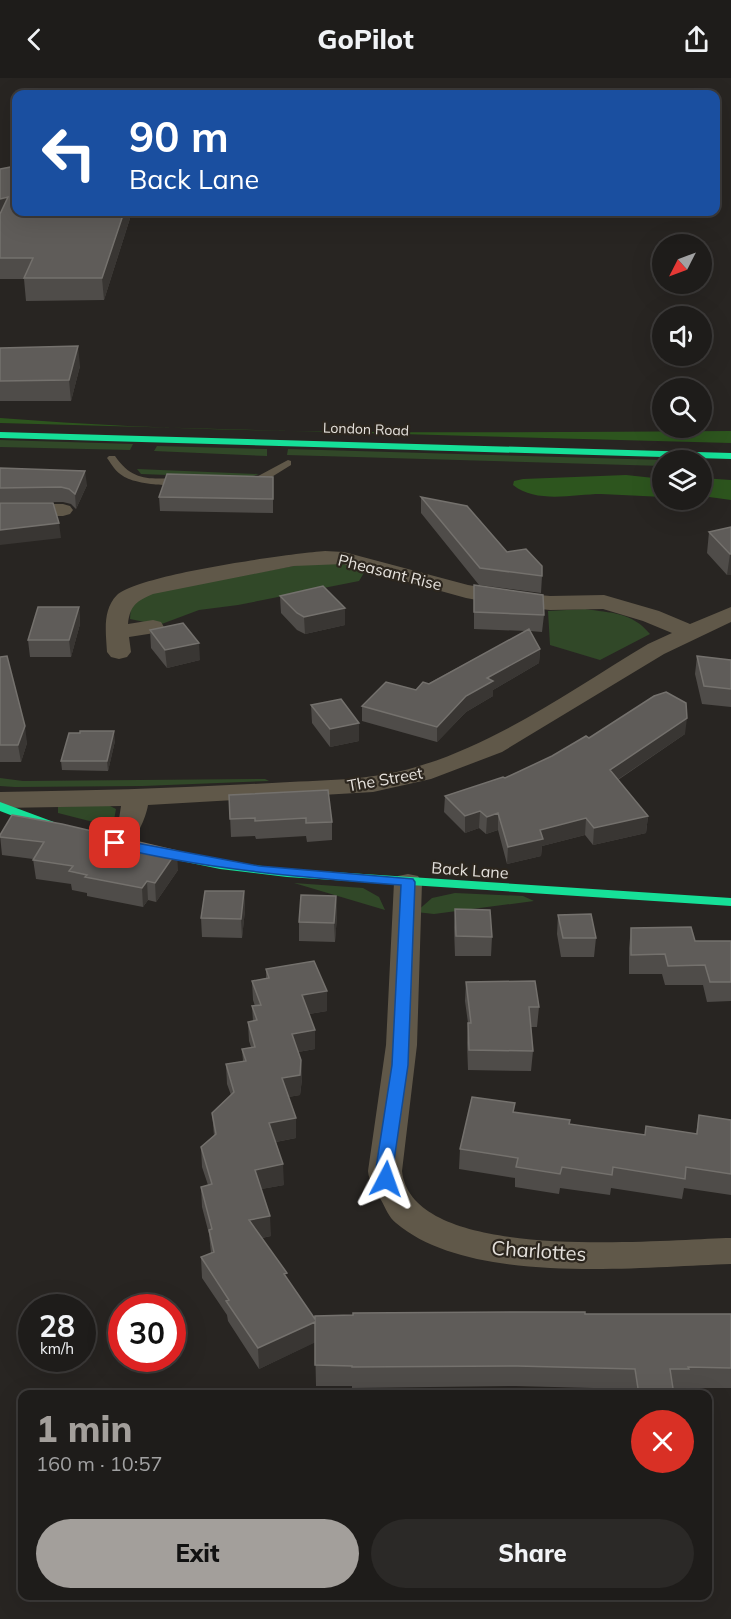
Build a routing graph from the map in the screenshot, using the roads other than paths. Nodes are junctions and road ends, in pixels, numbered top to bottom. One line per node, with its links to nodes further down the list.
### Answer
1 (0, 435): 2 (street, London Road)
2 (731, 456)
3 (112, 458): 6 (lane)
4 (264, 463): 5 (street)
5 (293, 463): 7 (lane)
6 (192, 482)
7 (236, 483)
8 (0, 510): 9 (street)
9 (63, 510)
10 (731, 614): 12 (street, The Street)
11 (153, 627): 12 (street, Pheasant Rise)
12 (689, 632): 13 (street, The Street)
13 (136, 798): 14 (street, The Street); 17 (street)
14 (0, 800)
15 (0, 807): 16 (street)
16 (75, 833)
17 (110, 842): 18 (street, Back Lane)
18 (408, 882): 19 (street, Back Lane); 20 (street, Charlottes)
19 (731, 902)
20 (731, 1251)

